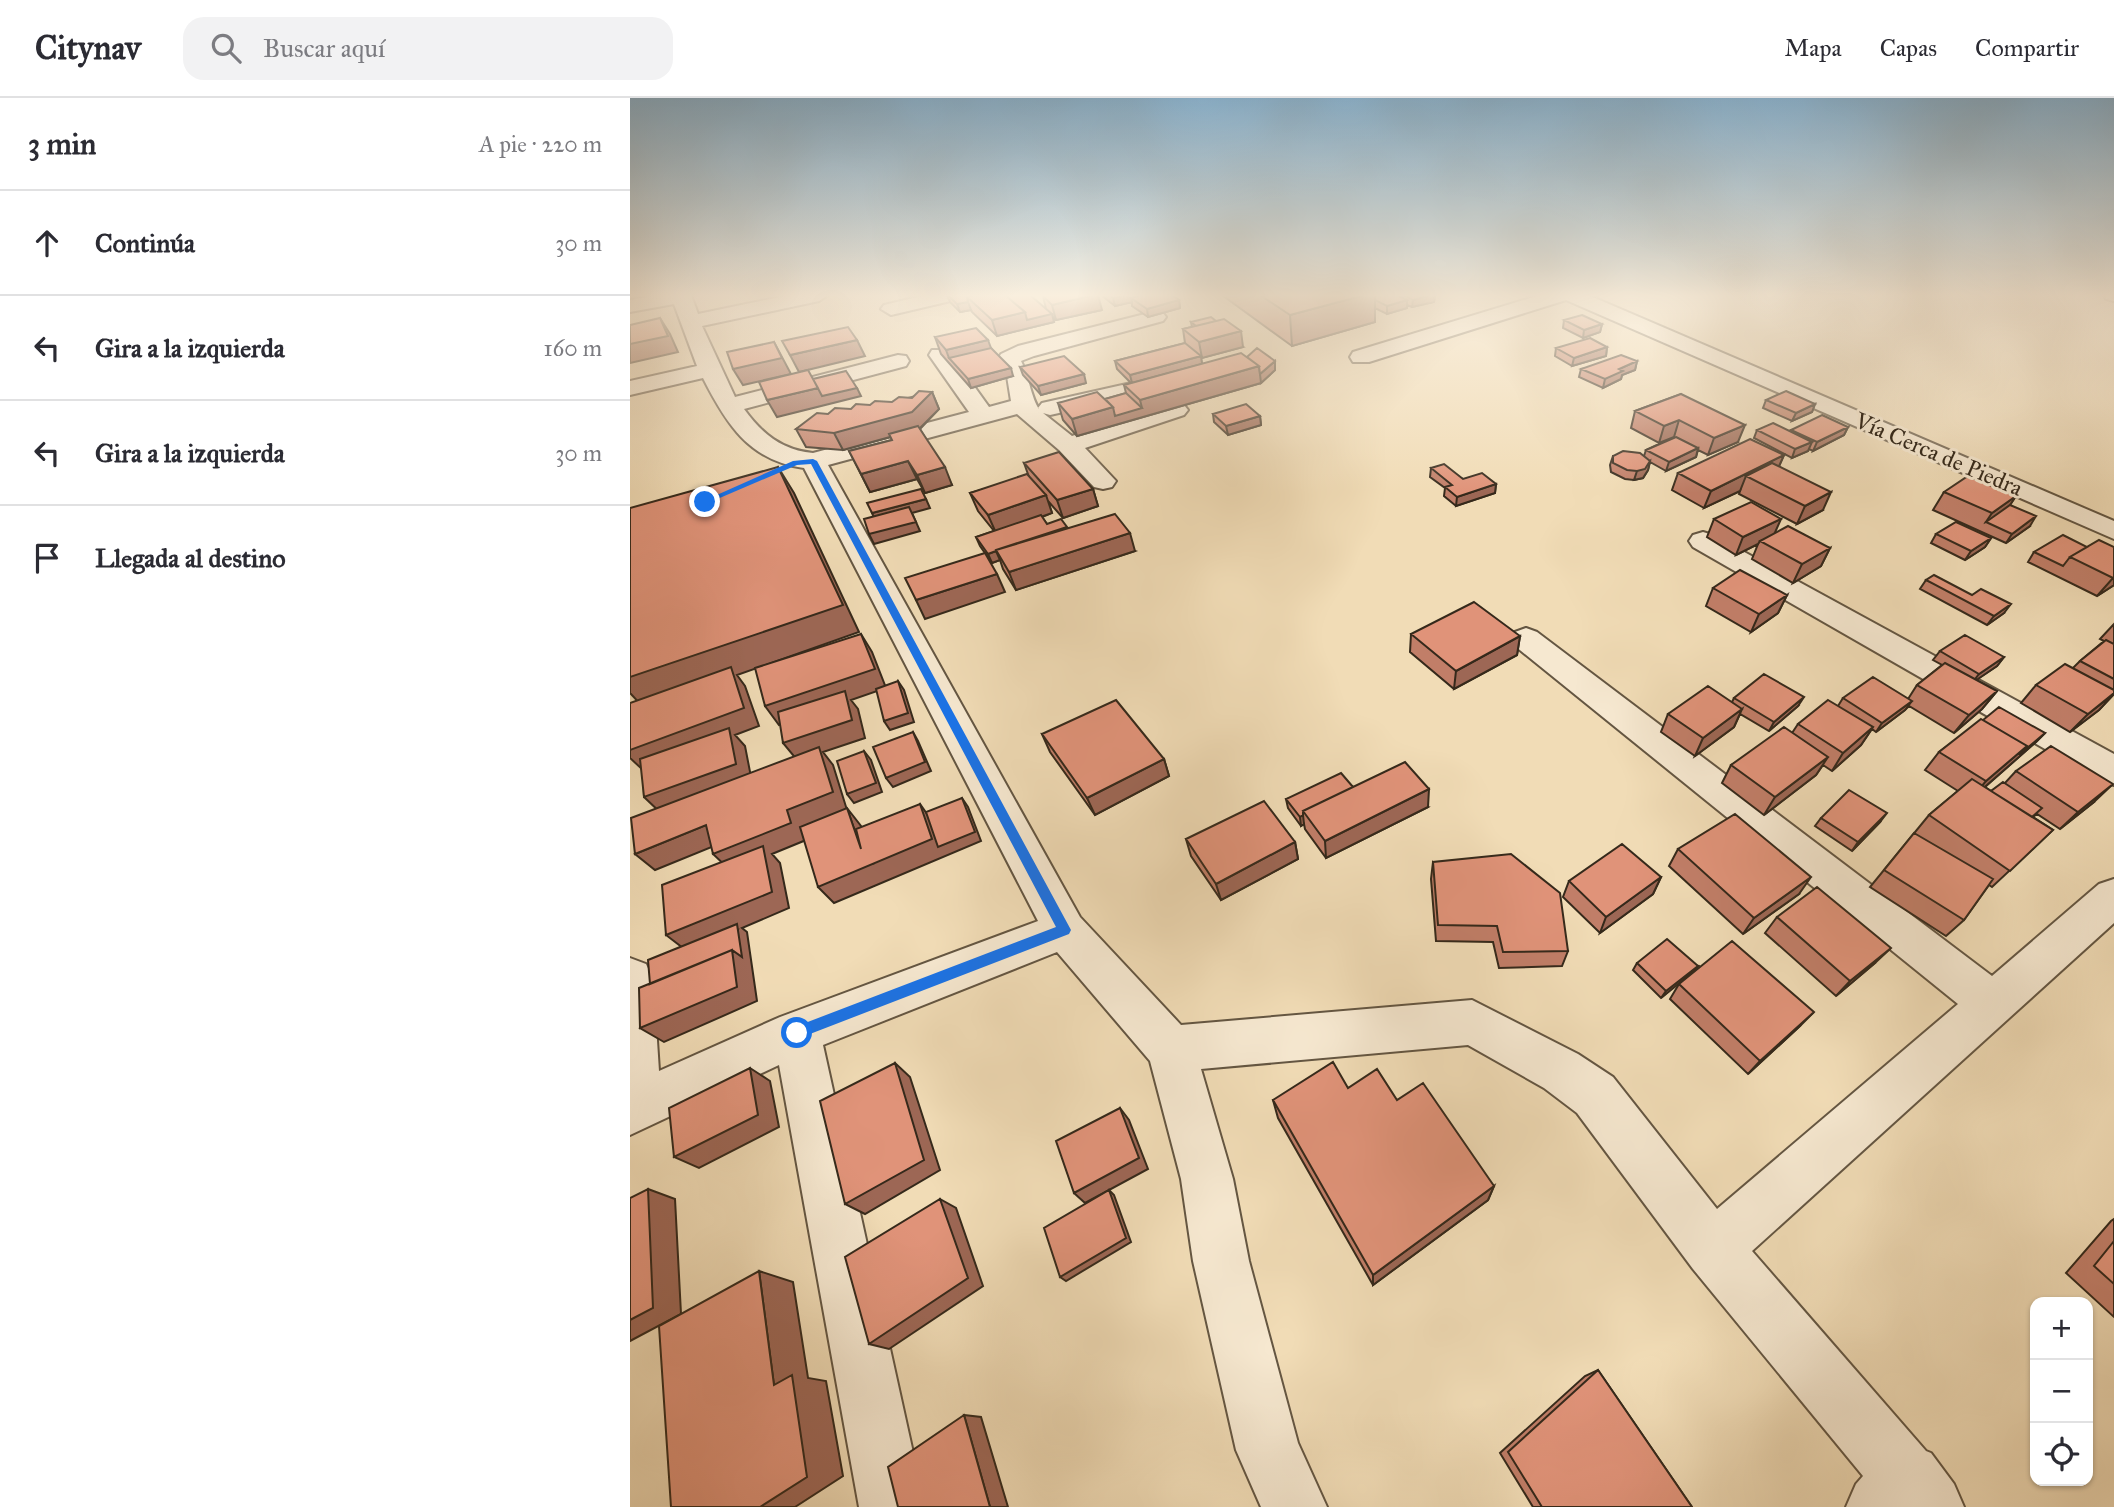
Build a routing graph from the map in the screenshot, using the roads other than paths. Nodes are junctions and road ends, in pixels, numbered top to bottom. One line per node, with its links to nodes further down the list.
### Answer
1 (705, 361): 6 (street)
2 (898, 361): 9 (street)
3 (944, 361): 12 (street)
4 (1010, 361): 10 (street)
5 (1722, 361): 16 (street, Vía Cerca de Piedra)
6 (709, 370): 8 (street); 9 (street)
7 (1195, 376): 10 (street)
8 (630, 388)
9 (729, 406): 14 (street)
10 (1025, 409): 12 (street); 13 (street)
11 (1176, 410): 13 (street)
12 (983, 415): 14 (street)
13 (1068, 445): 15 (street)
14 (781, 454): 21 (street)
15 (1103, 481)
16 (2114, 531)
17 (1703, 541): 19 (street)
18 (1526, 639): 23 (street)
19 (2114, 771)
20 (2114, 897): 23 (street)
21 (1065, 930): 24 (street); 25 (street)
22 (630, 979): 26 (street)
23 (1993, 1004): 27 (street)
24 (797, 1033): 26 (street); 29 (street)
25 (1171, 1049): 27 (street); 30 (street)
26 (634, 1108)
27 (1713, 1249): 28 (street)
28 (1906, 1497)
29 (892, 1507)
30 (1294, 1507)

